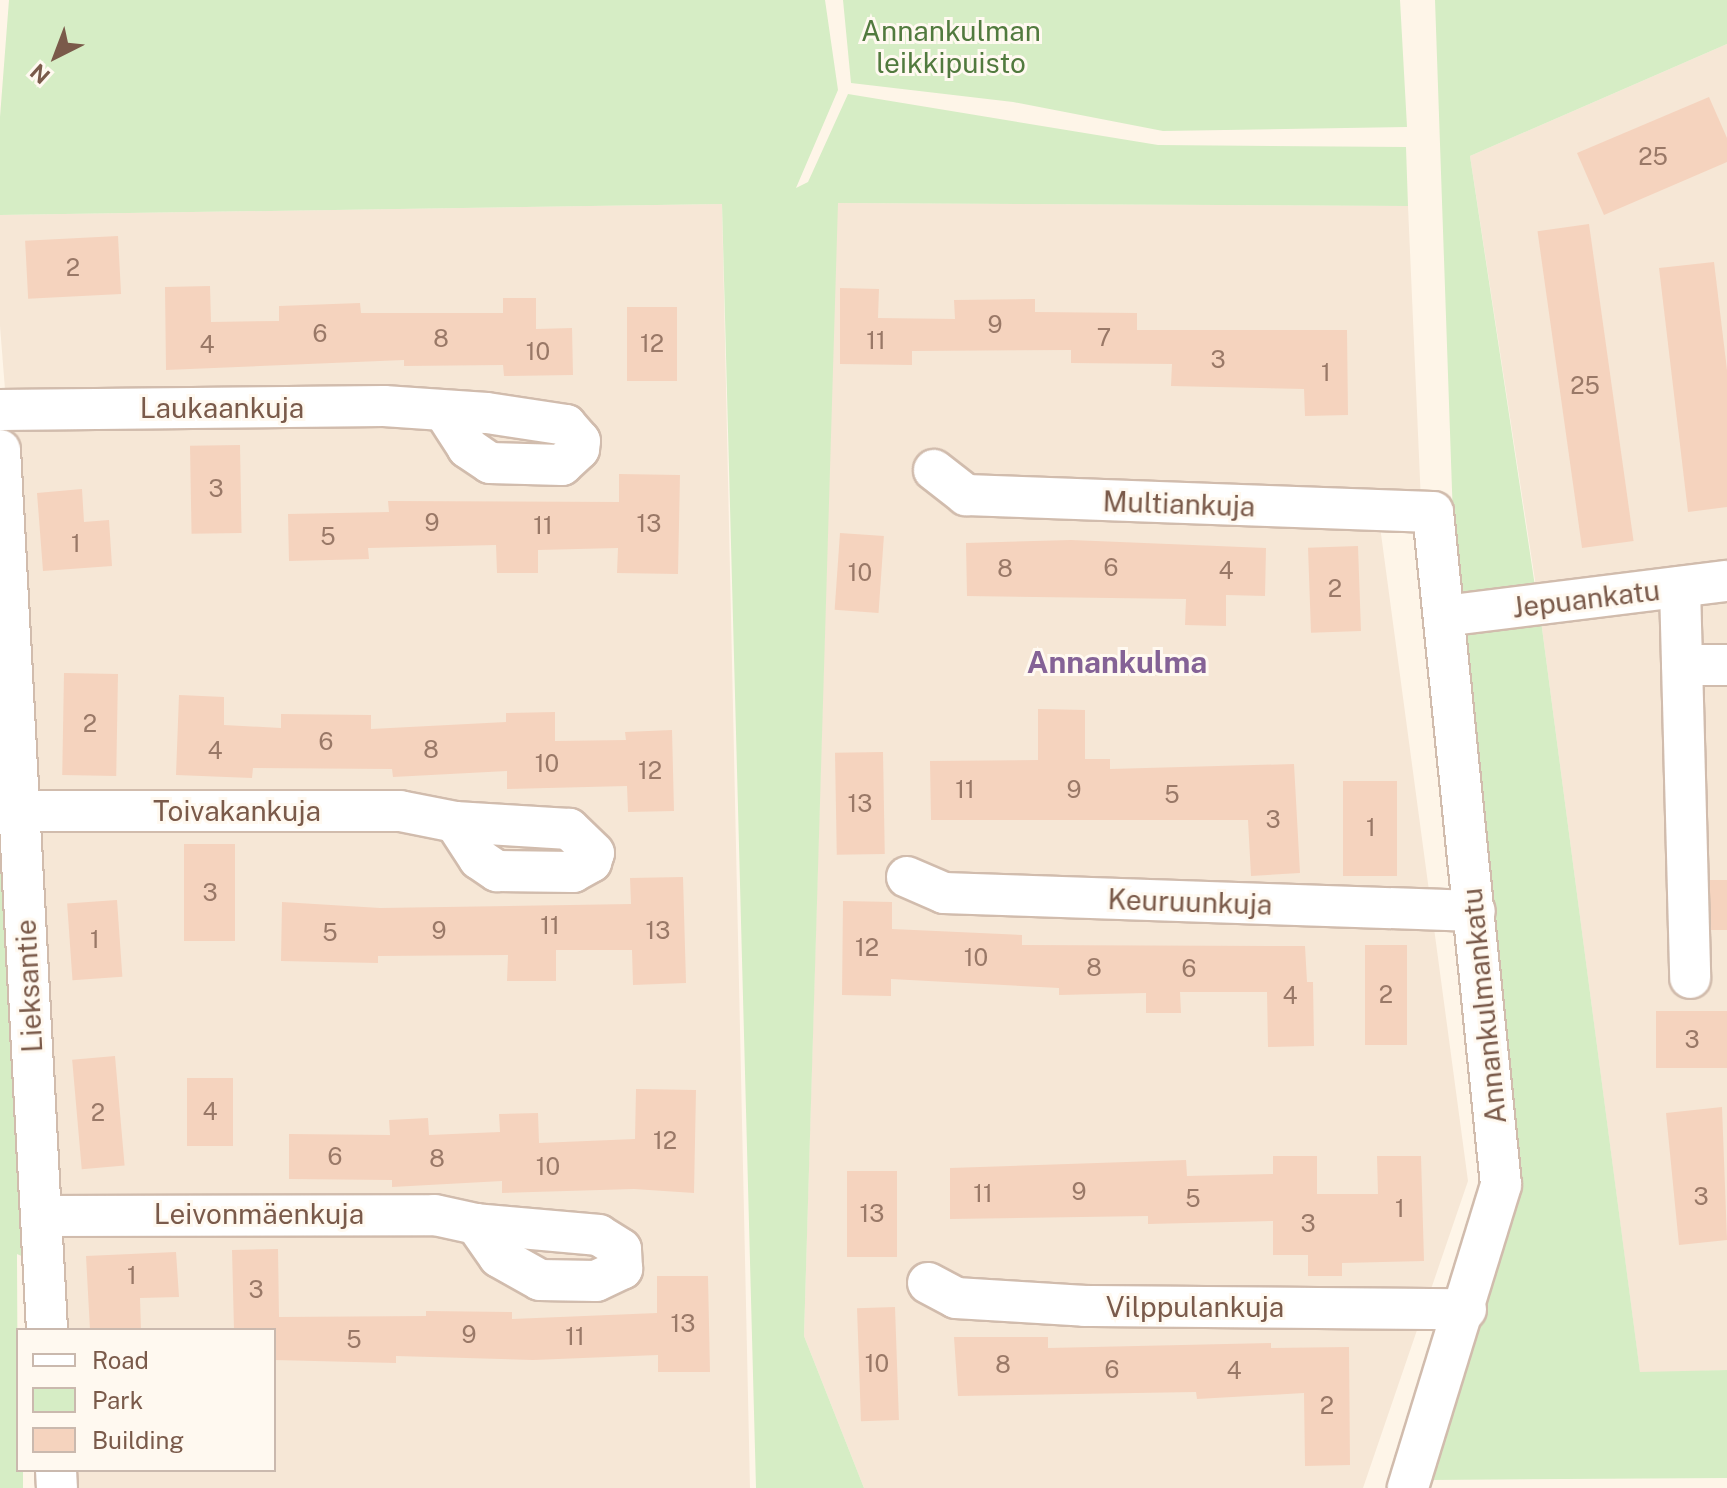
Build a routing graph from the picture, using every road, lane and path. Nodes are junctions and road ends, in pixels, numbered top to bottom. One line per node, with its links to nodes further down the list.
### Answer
1 (0, 410): 2 (street, Laukaankuja)
2 (444, 411)
3 (0, 450): 11 (street, Lieksantie)
4 (934, 470): 5 (street, Multiankuja)
5 (1433, 512): 8 (street, Annankulmankatu)
6 (1727, 581): 7 (street, Jepuankatu)
7 (1680, 587): 8 (street, Jepuankatu); 9 (street)
8 (1444, 616): 14 (street, Annankulmankatu)
9 (1682, 665): 10 (street); 15 (street)
10 (1727, 665)
11 (18, 811): 12 (street, Toivakankuja); 16 (street, Lieksantie)
12 (455, 822)
13 (907, 877): 14 (street, Keuruunkuja)
14 (1475, 911): 19 (street, Annankulmankatu)
15 (1690, 978)
16 (41, 1216): 17 (street, Leivonmäenkuja); 20 (street, Lieksantie)
17 (476, 1224)
18 (928, 1283): 19 (street, Vilppulankuja)
19 (1466, 1309): 21 (street, Annankulmankatu)
20 (47, 1328)
21 (1408, 1488)

